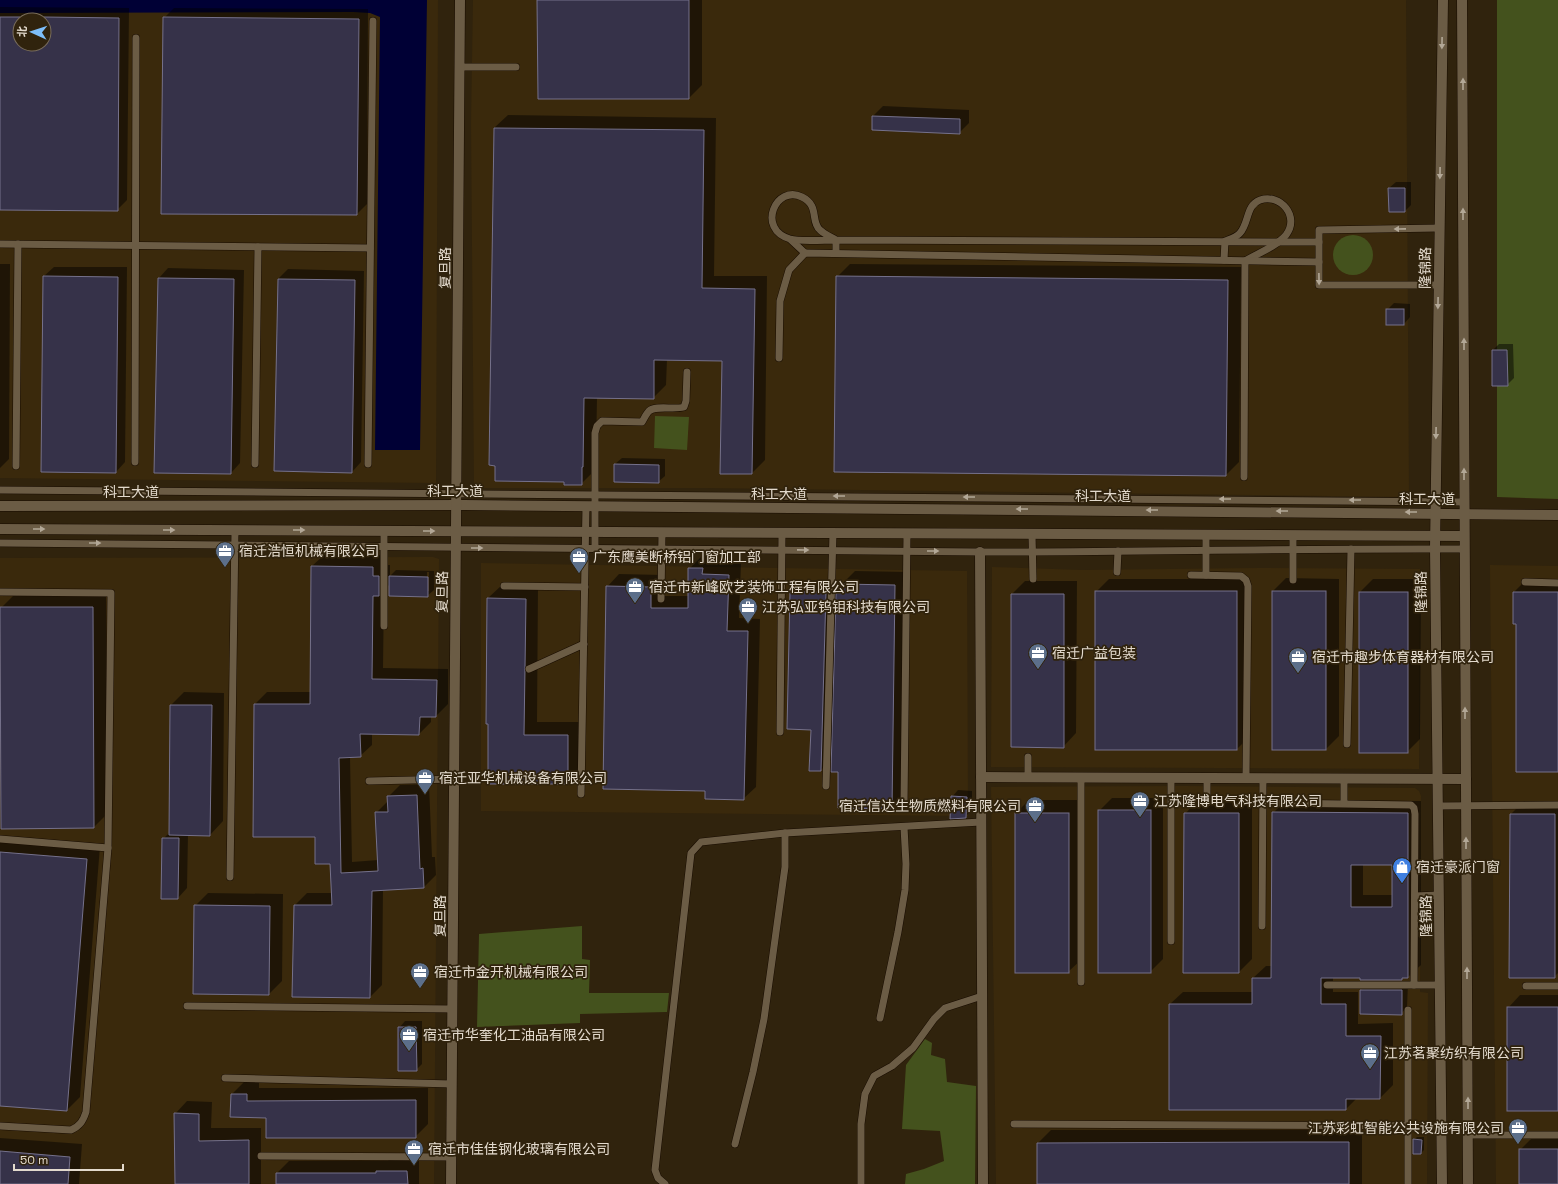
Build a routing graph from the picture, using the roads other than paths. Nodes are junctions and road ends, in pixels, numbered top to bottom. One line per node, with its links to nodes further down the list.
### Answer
1 (460, 0): 6 (street, 复旦路)
2 (1443, 2): 8 (street, 隆锦路, one-way to 8)
3 (1462, 2): 36 (street, one-way to 3)
4 (373, 21): 18 (lane)
5 (136, 38): 16 (lane)
6 (460, 67): 7 (lane); 33 (street, 复旦路)
7 (516, 67)
8 (1439, 228): 13 (lane, one-way to 13); 24 (street, 隆锦路)
9 (791, 240): 10 (lane); 10 (lane); 19 (lane)
10 (836, 240): 11 (lane); 20 (lane)
11 (1224, 242): 12 (lane); 12 (lane); 21 (lane)
12 (1279, 242): 13 (lane); 22 (lane)
13 (1319, 242): 23 (lane)
14 (0, 244): 15 (lane)
15 (18, 244): 16 (lane); 30 (lane)
16 (135, 245): 17 (lane); 27 (lane)
17 (258, 246): 18 (lane); 28 (lane)
18 (370, 248): 29 (lane)
19 (805, 253): 20 (lane); 25 (lane)
20 (836, 253): 21 (lane)
21 (1224, 260): 22 (lane)
22 (1245, 261): 23 (lane); 31 (lane)
23 (1319, 262): 24 (lane, one-way to 24)
24 (1438, 285): 35 (street, 隆锦路, one-way to 35)
25 (779, 358)
26 (687, 372): 34 (lane)
27 (135, 462)
28 (255, 464)
29 (368, 464)
30 (16, 466)
31 (1244, 477)
32 (0, 490): 33 (lane)
33 (457, 493): 34 (lane); 37 (street, 复旦路)
34 (595, 494): 35 (lane, one-way to 34); 39 (lane)
35 (1435, 501): 36 (lane); 40 (street, 隆锦路)
36 (1464, 502): 41 (street)
37 (457, 505): 38 (street, 科工大道); 39 (street, 科工大道); 46 (street, 复旦路)
38 (0, 506)
39 (591, 506): 40 (street, 科工大道, one-way to 39); 47 (lane)
40 (1435, 513): 41 (street, 科工大道); 55 (street, 隆锦路)
41 (1464, 513): 42 (street, 科工大道); 56 (street)
42 (1558, 515)
43 (0, 529): 44 (street, one-way to 44)
44 (235, 530): 45 (street, one-way to 45); 58 (lane)
45 (384, 531): 46 (street, one-way to 46); 59 (lane)
46 (457, 531): 47 (street); 60 (street, 复旦路)
47 (590, 532): 48 (street); 62 (lane); 63 (lane)
48 (662, 532): 49 (street); 64 (lane)
49 (782, 532): 50 (street); 67 (lane)
50 (833, 533): 51 (street); 70 (lane)
51 (906, 533): 52 (street); 71 (lane)
52 (1032, 534): 53 (street); 72 (lane)
53 (1206, 535): 54 (street); 68 (lane)
54 (1293, 535): 55 (street); 69 (lane)
55 (1435, 536): 56 (street); 61 (street, 隆锦路)
56 (1464, 536): 66 (street)
57 (0, 543): 58 (lane, one-way to 58)
58 (235, 544): 59 (lane); 118 (lane)
59 (384, 546): 60 (lane); 86 (lane)
60 (457, 548): 62 (lane, one-way to 62); 100 (street, 复旦路)
61 (1435, 548): 65 (lane); 66 (lane); 101 (street, 隆锦路)
62 (585, 549): 63 (lane); 83 (lane)
63 (595, 549): 64 (lane)
64 (662, 549): 67 (lane); 85 (lane)
65 (1351, 549): 69 (lane); 90 (lane)
66 (1464, 549): 102 (street, one-way to 66)
67 (782, 550): 70 (lane, one-way to 70); 89 (lane)
68 (1206, 550): 69 (lane); 73 (lane); 77 (lane)
69 (1293, 550): 79 (lane)
70 (832, 551): 71 (lane); 104 (lane)
71 (906, 551): 74 (lane, one-way to 74); 111 (lane)
72 (1032, 551): 73 (lane); 74 (lane); 78 (lane)
73 (1118, 551): 75 (lane)
74 (980, 552): 92 (street)
75 (1117, 572)
76 (1191, 575): 77 (lane)
77 (1206, 575): 97 (lane)
78 (1033, 579)
79 (1293, 580)
80 (1525, 582): 81 (lane)
81 (1558, 583)
82 (504, 586): 83 (lane)
83 (585, 587): 87 (lane)
84 (0, 592): 117 (lane)
85 (661, 599)
86 (384, 626)
87 (584, 644): 88 (lane); 105 (lane)
88 (529, 669)
89 (780, 732)
90 (1347, 744)
91 (1028, 757): 93 (lane)
92 (981, 777): 93 (street); 113 (street)
93 (1028, 778): 94 (street)
94 (1081, 778): 95 (street); 123 (lane)
95 (1171, 778): 96 (street); 122 (lane)
96 (1207, 778): 97 (street); 107 (lane)
97 (1246, 778): 98 (street)
98 (1262, 778): 99 (street); 121 (lane)
99 (1344, 778): 101 (street); 108 (lane)
100 (455, 779): 103 (lane); 131 (street, 复旦路)
101 (1438, 779): 102 (street); 112 (street, 隆锦路)
102 (1466, 779): 109 (street)
103 (368, 781)
104 (826, 786)
105 (581, 794)
106 (1276, 802): 108 (lane)
107 (1207, 803)
108 (1344, 803): 120 (lane)
109 (1466, 805): 110 (lane); 112 (lane); 140 (street, one-way to 109)
110 (1558, 805)
111 (904, 806)
112 (1438, 806): 119 (street, 隆锦路)
113 (981, 822): 114 (lane); 129 (street)
114 (904, 827): 115 (lane); 133 (lane)
115 (785, 833): 142 (lane); 146 (lane)
116 (0, 839): 117 (lane)
117 (108, 848): 137 (lane)
118 (230, 877)
119 (1439, 895): 120 (lane); 126 (street, 隆锦路)
120 (1415, 896): 125 (lane)
121 (1262, 926)
122 (1171, 941)
123 (1081, 982)
124 (1328, 985): 125 (lane)
125 (1414, 985): 126 (lane)
126 (1440, 985): 139 (street, 隆锦路)
127 (1526, 986): 128 (lane)
128 (1558, 986)
129 (982, 996): 147 (lane); 148 (street)
130 (187, 1006): 131 (lane)
131 (453, 1009): 135 (street, 复旦路)
132 (1408, 1010): 138 (lane)
133 (880, 1018)
134 (224, 1078): 135 (lane)
135 (452, 1084): 144 (street, 复旦路)
136 (1014, 1124): 138 (lane)
137 (0, 1126)
138 (1408, 1126): 139 (lane); 149 (lane)
139 (1442, 1126): 140 (lane); 150 (street, 隆锦路)
140 (1468, 1130): 141 (lane); 151 (street)
141 (1558, 1135)
142 (735, 1144)
143 (261, 1156): 144 (lane)
144 (452, 1157): 145 (street, 复旦路)
145 (451, 1184)
146 (666, 1184)
147 (861, 1184)
148 (983, 1184)
149 (1408, 1184)
150 (1442, 1184)
151 (1468, 1184)

